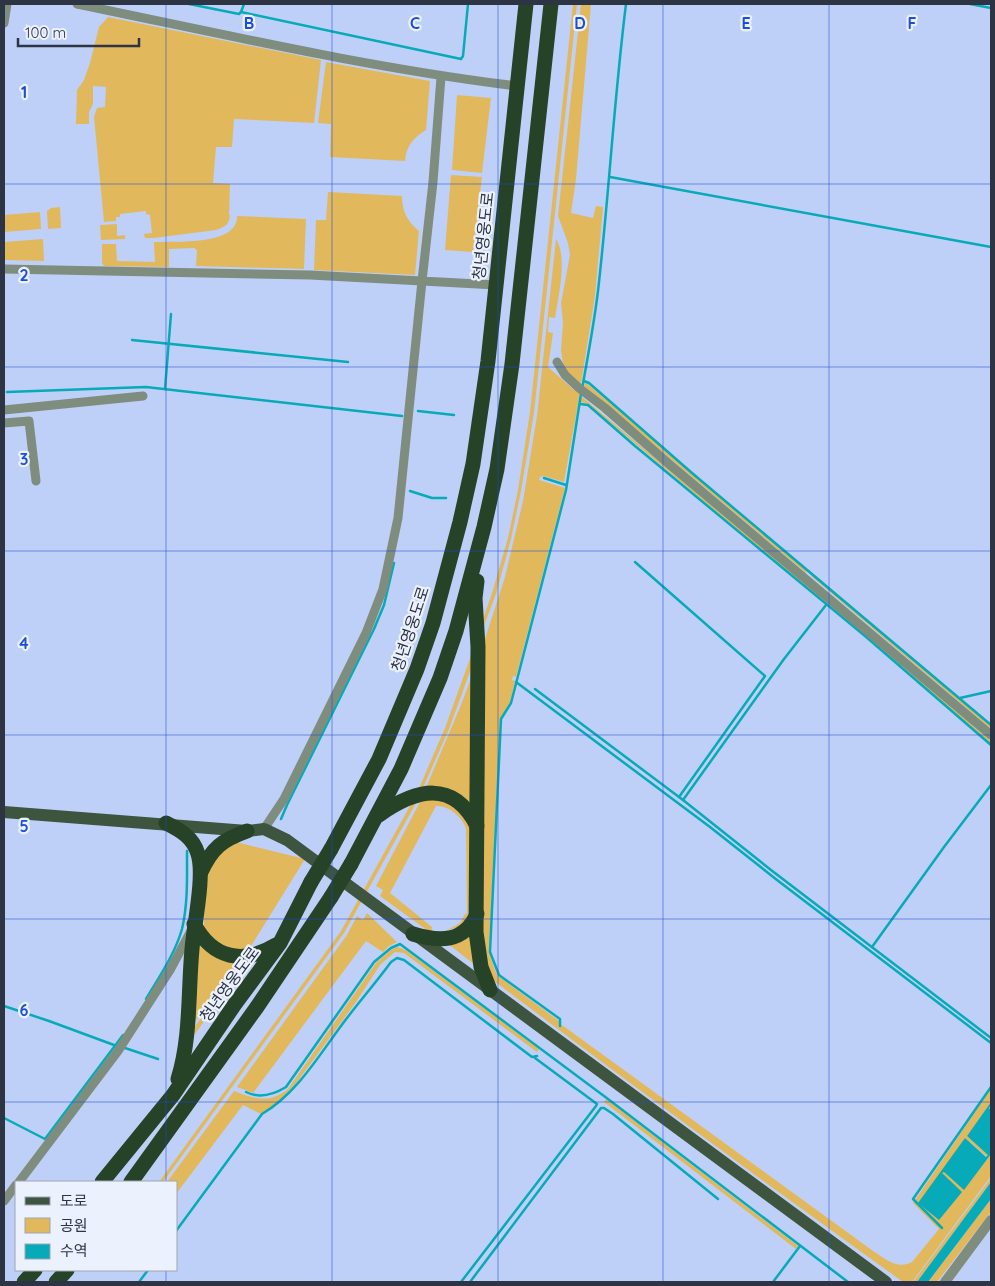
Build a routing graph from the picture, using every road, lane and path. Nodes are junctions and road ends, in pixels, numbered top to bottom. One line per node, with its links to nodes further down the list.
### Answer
1 (7, 4): 5 (street)
2 (77, 4): 6 (street)
3 (526, 4): 7 (highway, 청년영웅도로)
4 (551, 4): 16 (highway)
5 (4, 23)
6 (441, 77): 7 (street); 9 (street)
7 (517, 86): 10 (highway, 청년영웅도로)
8 (4, 269): 9 (street)
9 (422, 281): 10 (street); 22 (street)
10 (496, 285): 28 (highway, 청년영웅도로, bridge)
11 (557, 362): 17 (street)
12 (143, 396): 13 (street)
13 (4, 410)
14 (4, 423): 15 (street)
15 (36, 481)
16 (484, 527): 19 (highway); 21 (highway)
17 (991, 735)
18 (4, 812): 20 (main road)
19 (378, 816): 21 (highway); 33 (highway, bridge)
20 (166, 823): 23 (main road); 24 (highway)
21 (478, 827): 25 (highway)
22 (264, 829): 23 (main road); 27 (main road)
23 (247, 831): 24 (highway)
24 (200, 872): 26 (highway)
25 (478, 912): 27 (highway); 29 (highway)
26 (194, 924): 28 (highway); 30 (highway); 31 (street)
27 (413, 934): 29 (main road)
28 (280, 943): 30 (highway, 청년영웅도로)
29 (490, 990): 41 (main road)
30 (173, 1095): 32 (highway, 청년영웅도로)
31 (20, 1181)
32 (103, 1181)
33 (132, 1181)
34 (15, 1186): 35 (street)
35 (4, 1201)
36 (991, 1220): 42 (street)
37 (34, 1271): 39 (highway)
38 (66, 1271): 40 (highway)
39 (24, 1282)
40 (56, 1282)
41 (886, 1282)
42 (946, 1282)

